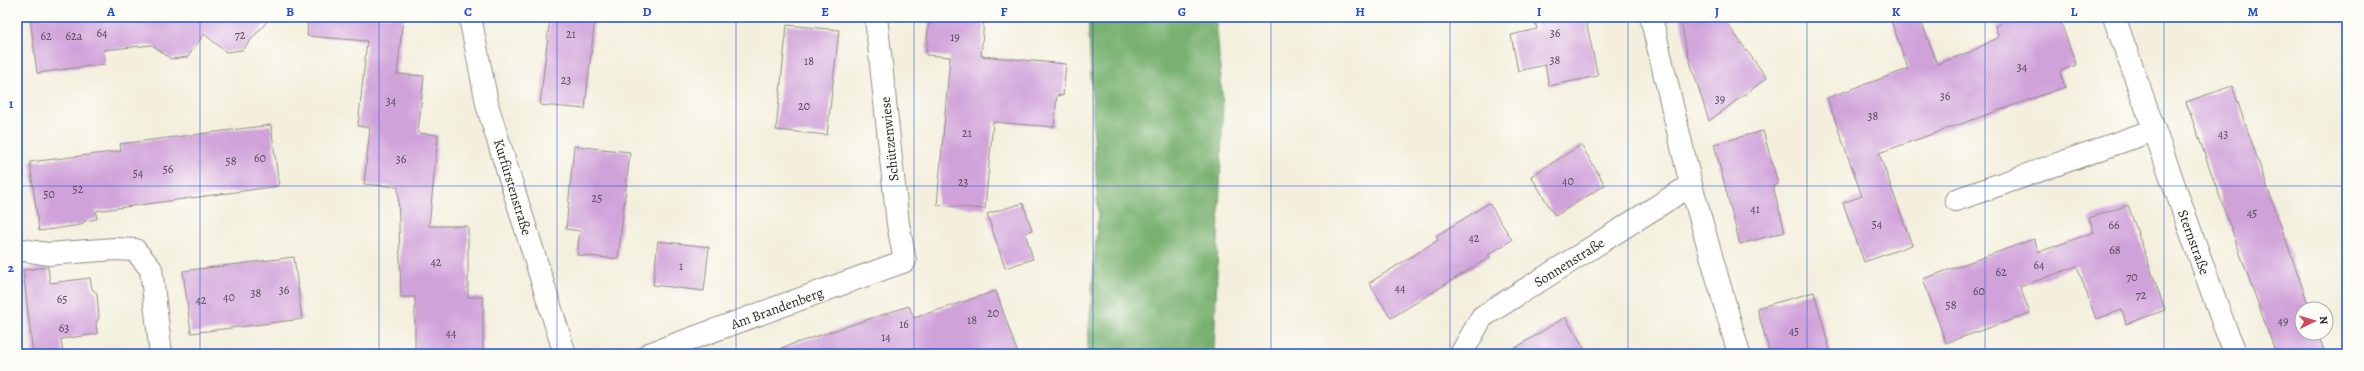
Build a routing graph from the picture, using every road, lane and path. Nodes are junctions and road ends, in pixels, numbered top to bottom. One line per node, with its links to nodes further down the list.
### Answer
1 (470, 17): 11 (street, Kurfürstenstraße)
2 (876, 17): 9 (street, Schützenwiese)
3 (1651, 17): 6 (street)
4 (2114, 17): 5 (street, Sternstraße)
5 (2154, 130): 7 (street); 15 (street, Sternstraße)
6 (1691, 185): 13 (street, Sonnenstraße); 14 (street)
7 (1956, 200)
8 (17, 248): 10 (street)
9 (905, 261): 12 (street, Am Brandenberg)
10 (161, 354)
11 (565, 354)
12 (649, 354)
13 (1461, 354)
14 (1739, 354)
15 (2236, 354)

